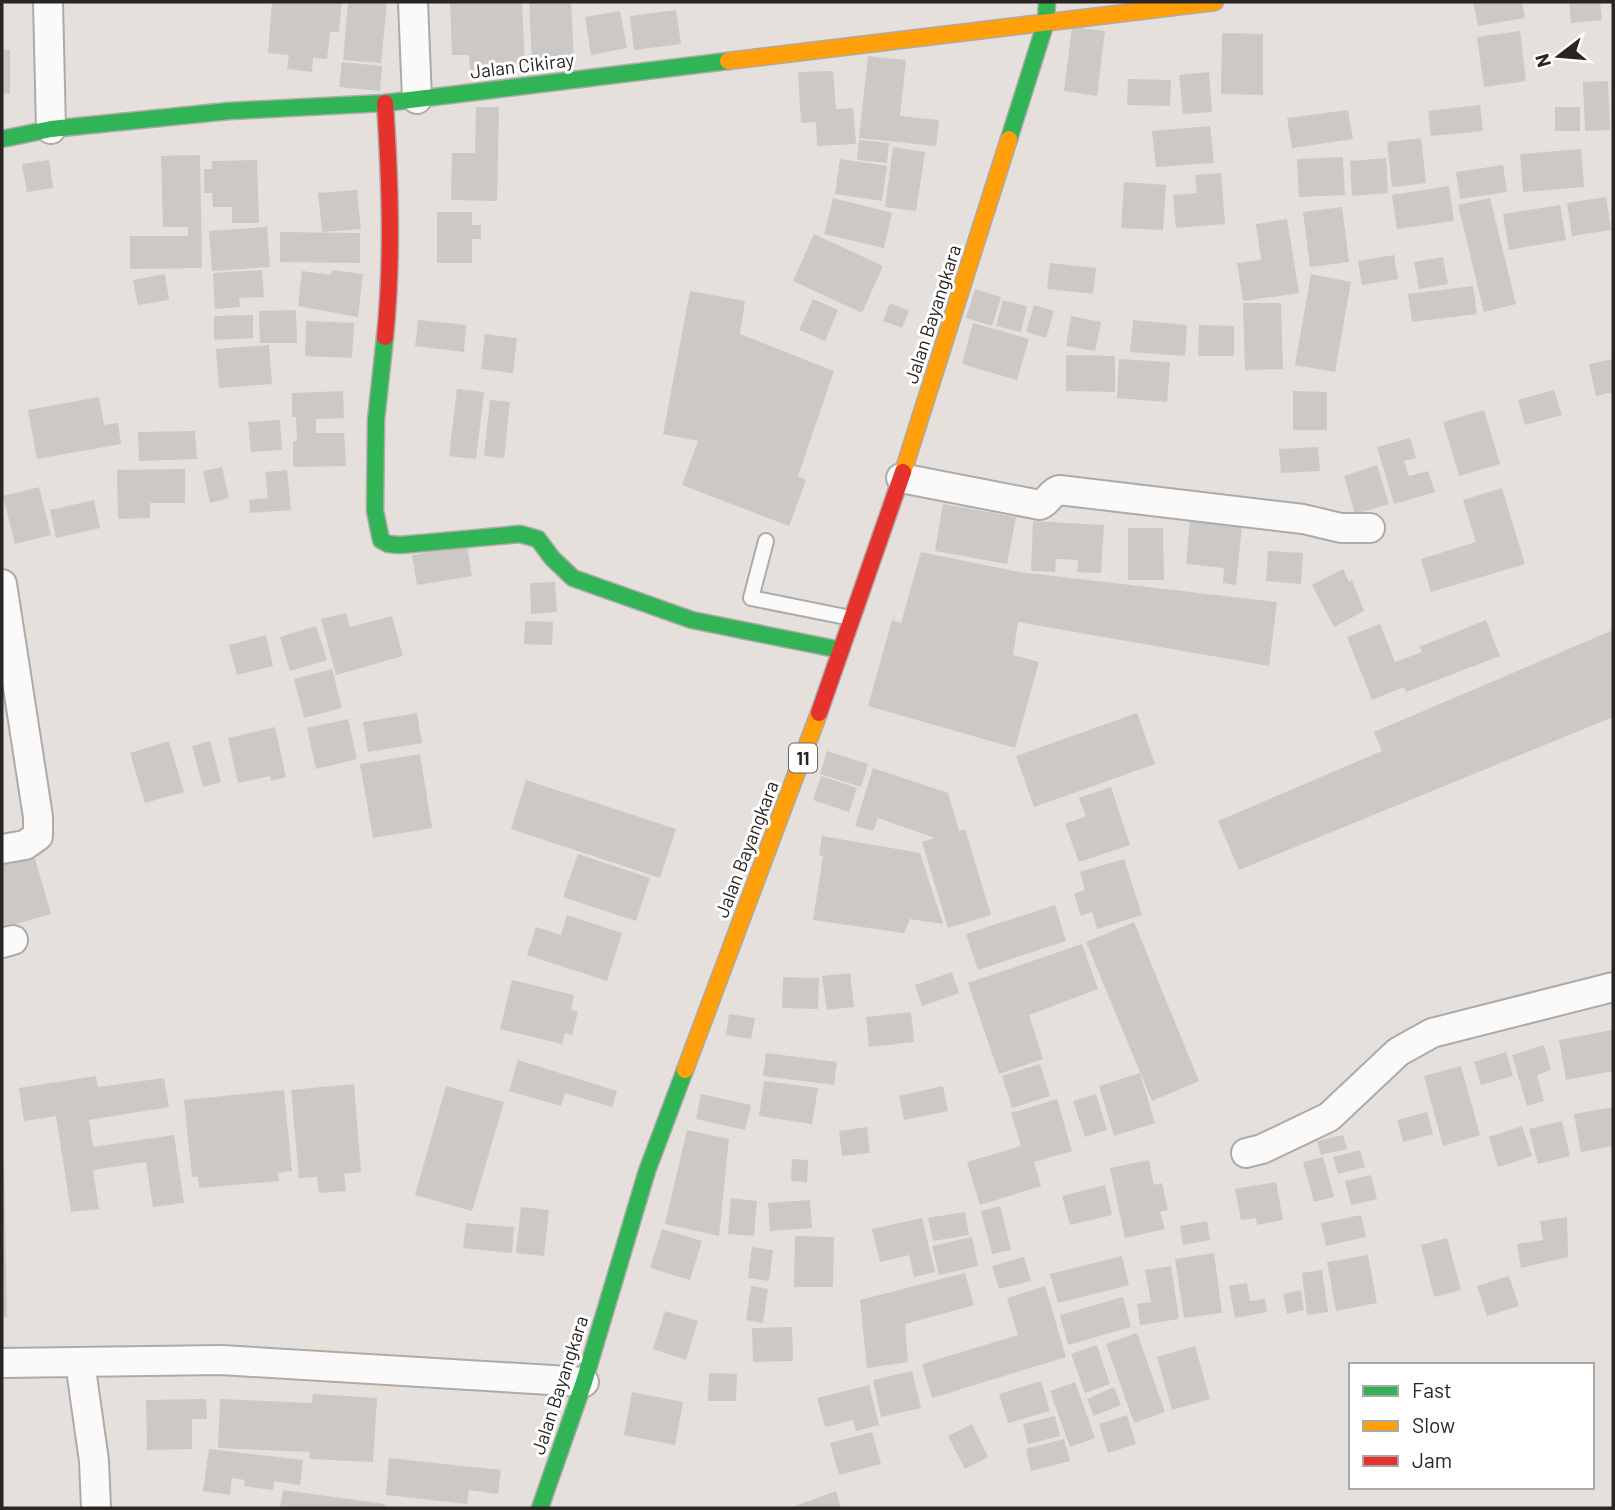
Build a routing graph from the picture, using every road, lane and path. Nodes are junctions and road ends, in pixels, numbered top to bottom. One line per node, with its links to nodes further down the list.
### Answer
1 (48, 2): 8 (street)
2 (413, 2): 6 (street)
3 (1047, 2): 5 (main road, Jalan Bayangkara / 11)
4 (1215, 2): 5 (main road, Jalan Cikiray)
5 (1046, 22): 6 (main road, Jalan Cikiray); 10 (main road, Jalan Bayangkara / 11)
6 (417, 99): 7 (main road, Jalan Cikiray)
7 (385, 103): 8 (main road, Jalan Cikiray); 15 (main road)
8 (51, 129): 9 (main road, Jalan Cikiray)
9 (2, 139)
10 (901, 478): 11 (street); 14 (main road, Jalan Bayangkara / 11)
11 (1370, 528)
12 (766, 541): 14 (lane)
13 (2, 584): 16 (street)
14 (852, 619): 15 (main road, Jalan Bayangkara / 11)
15 (841, 650): 21 (main road, Jalan Bayangkara / 11)
16 (2, 849)
17 (1613, 988): 18 (street)
18 (1246, 1153)
19 (80, 1362): 20 (street); 21 (street); 22 (street)
20 (2, 1363)
21 (584, 1382): 23 (main road, Jalan Bayangkara / 11)
22 (96, 1508)
23 (540, 1508)

